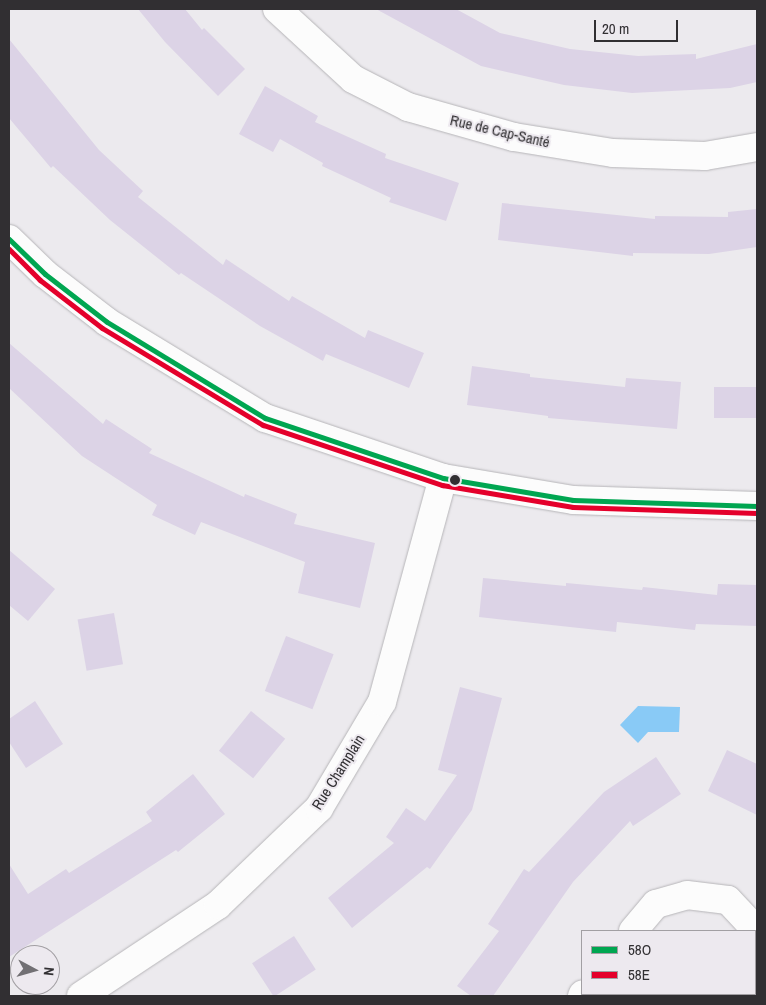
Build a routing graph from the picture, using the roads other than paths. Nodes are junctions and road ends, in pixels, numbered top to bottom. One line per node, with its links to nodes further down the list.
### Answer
1 (278, 9): 2 (street, Rue de Cap-Santé)
2 (757, 147)
3 (9, 239): 4 (street)
4 (443, 478): 5 (street); 8 (street, Rue Champlain)
5 (757, 506)
6 (633, 930): 7 (street)
7 (757, 931)
8 (81, 996)

